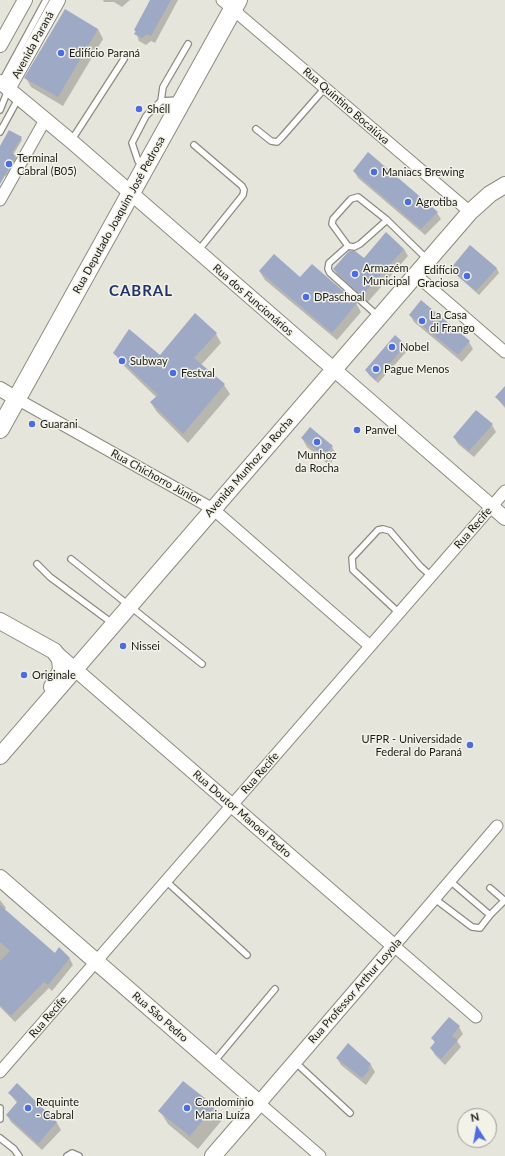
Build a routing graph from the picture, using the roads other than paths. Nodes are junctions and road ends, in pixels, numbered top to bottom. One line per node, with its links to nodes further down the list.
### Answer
1 (25, 0): 6 (street)
2 (46, 0): 8 (lane)
3 (58, 0): 8 (street, Avenida Paraná)
4 (231, 3): 9 (street, Rua Quintino Bocaiúva); 11 (main road, Rua Deputado Joaquim José Pedrosa)
5 (188, 44): 10 (lane)
6 (0, 45)
7 (124, 59): 16 (lane)
8 (5, 86): 12 (lane); 13 (street, Rua dos Funcionários); 15 (lane)
9 (325, 88): 14 (lane); 22 (street, Rua Quintino Bocaiúva)
10 (161, 101): 11 (lane); 18 (lane)
11 (182, 101): 18 (main road, Rua Deputado Joaquim José Pedrosa)
12 (0, 110)
13 (46, 120): 16 (street, Rua dos Funcionários); 21 (street)
14 (256, 129)
15 (0, 132)
16 (71, 142): 20 (street, Rua dos Funcionários)
17 (194, 145): 25 (lane)
18 (145, 168): 20 (main road, Rua Deputado Joaquim José Pedrosa)
19 (505, 185): 22 (main road, Avenida Munhoz da Rocha)
20 (131, 194): 25 (street, Rua dos Funcionários); 32 (main road, Rua Deputado Joaquim José Pedrosa)
21 (0, 200)
22 (470, 212): 26 (main road, Avenida Munhoz da Rocha)
23 (387, 220): 24 (lane); 24 (lane); 26 (lane)
24 (348, 246): 28 (lane)
25 (198, 252): 30 (street, Rua dos Funcionários)
26 (428, 260): 27 (main road, Avenida Munhoz da Rocha)
27 (416, 275): 28 (main road, Avenida Munhoz da Rocha); 29 (street)
28 (379, 317): 30 (main road, Avenida Munhoz da Rocha)
29 (505, 352)
30 (334, 370): 35 (street, Rua dos Funcionários); 36 (main road, Avenida Munhoz da Rocha)
31 (0, 389): 32 (street, Rua Chichorro Júnior)
32 (17, 399): 33 (main road, Rua Deputado Joaquim José Pedrosa); 36 (street, Rua Chichorro Júnior)
33 (0, 429)
34 (505, 491): 35 (street, Rua Recife)
35 (492, 506): 37 (street, Rua dos Funcionários); 40 (street, Rua Recife)
36 (213, 509): 41 (main road, Avenida Munhoz da Rocha); 45 (street, Rua Chichorro Júnior)
37 (505, 518)
38 (71, 559): 41 (lane)
39 (37, 564): 44 (lane)
40 (431, 576): 42 (street, Rua Recife); 42 (lane)
41 (130, 605): 44 (main road, Avenida Munhoz da Rocha); 47 (lane)
42 (399, 613): 45 (street, Rua Recife)
43 (0, 621): 46 (main road, Rua Doutor Manoel Pedro)
44 (114, 624): 48 (main road, Avenida Munhoz da Rocha)
45 (370, 646): 51 (street, Rua Recife)
46 (54, 651): 48 (street, Rua Doutor Manoel Pedro); 49 (main road)
47 (202, 664)
48 (75, 668): 49 (main road, Avenida Munhoz da Rocha); 51 (street, Rua Doutor Manoel Pedro)
49 (28, 724): 50 (main road, Avenida Munhoz da Rocha)
50 (0, 756)
51 (232, 805): 54 (street, Rua Recife); 60 (street, Rua Doutor Manoel Pedro)
52 (498, 826): 55 (street, Rua Professor Arthur Loyola)
53 (0, 878): 62 (main road, Rua São Pedro)
54 (166, 881): 61 (lane); 62 (street, Rua Recife)
55 (450, 881): 57 (street, Rua Professor Arthur Loyola); 59 (lane)
56 (490, 888): 58 (lane)
57 (435, 899): 59 (lane); 60 (street, Rua Professor Arthur Loyola)
58 (505, 901): 59 (lane)
59 (490, 915)
60 (394, 946): 64 (street, Rua Doutor Manoel Pedro); 65 (street, Rua Professor Arthur Loyola)
61 (247, 955)
62 (96, 962): 66 (main road, Rua São Pedro); 67 (street, Rua Recife)
63 (275, 989): 66 (lane)
64 (476, 1017)
65 (295, 1062): 68 (street, Rua Professor Arthur Loyola); 70 (lane)
66 (213, 1063): 68 (main road, Rua São Pedro)
67 (0, 1072)
68 (259, 1103): 76 (main road, Rua Professor Arthur Loyola); 77 (street, Rua São Pedro)
69 (0, 1108): 71 (lane)
70 (350, 1114)
71 (0, 1119)
72 (0, 1138): 73 (lane)
73 (19, 1156)
74 (67, 1156): 75 (lane)
75 (79, 1156)
76 (214, 1156)
77 (320, 1156)

